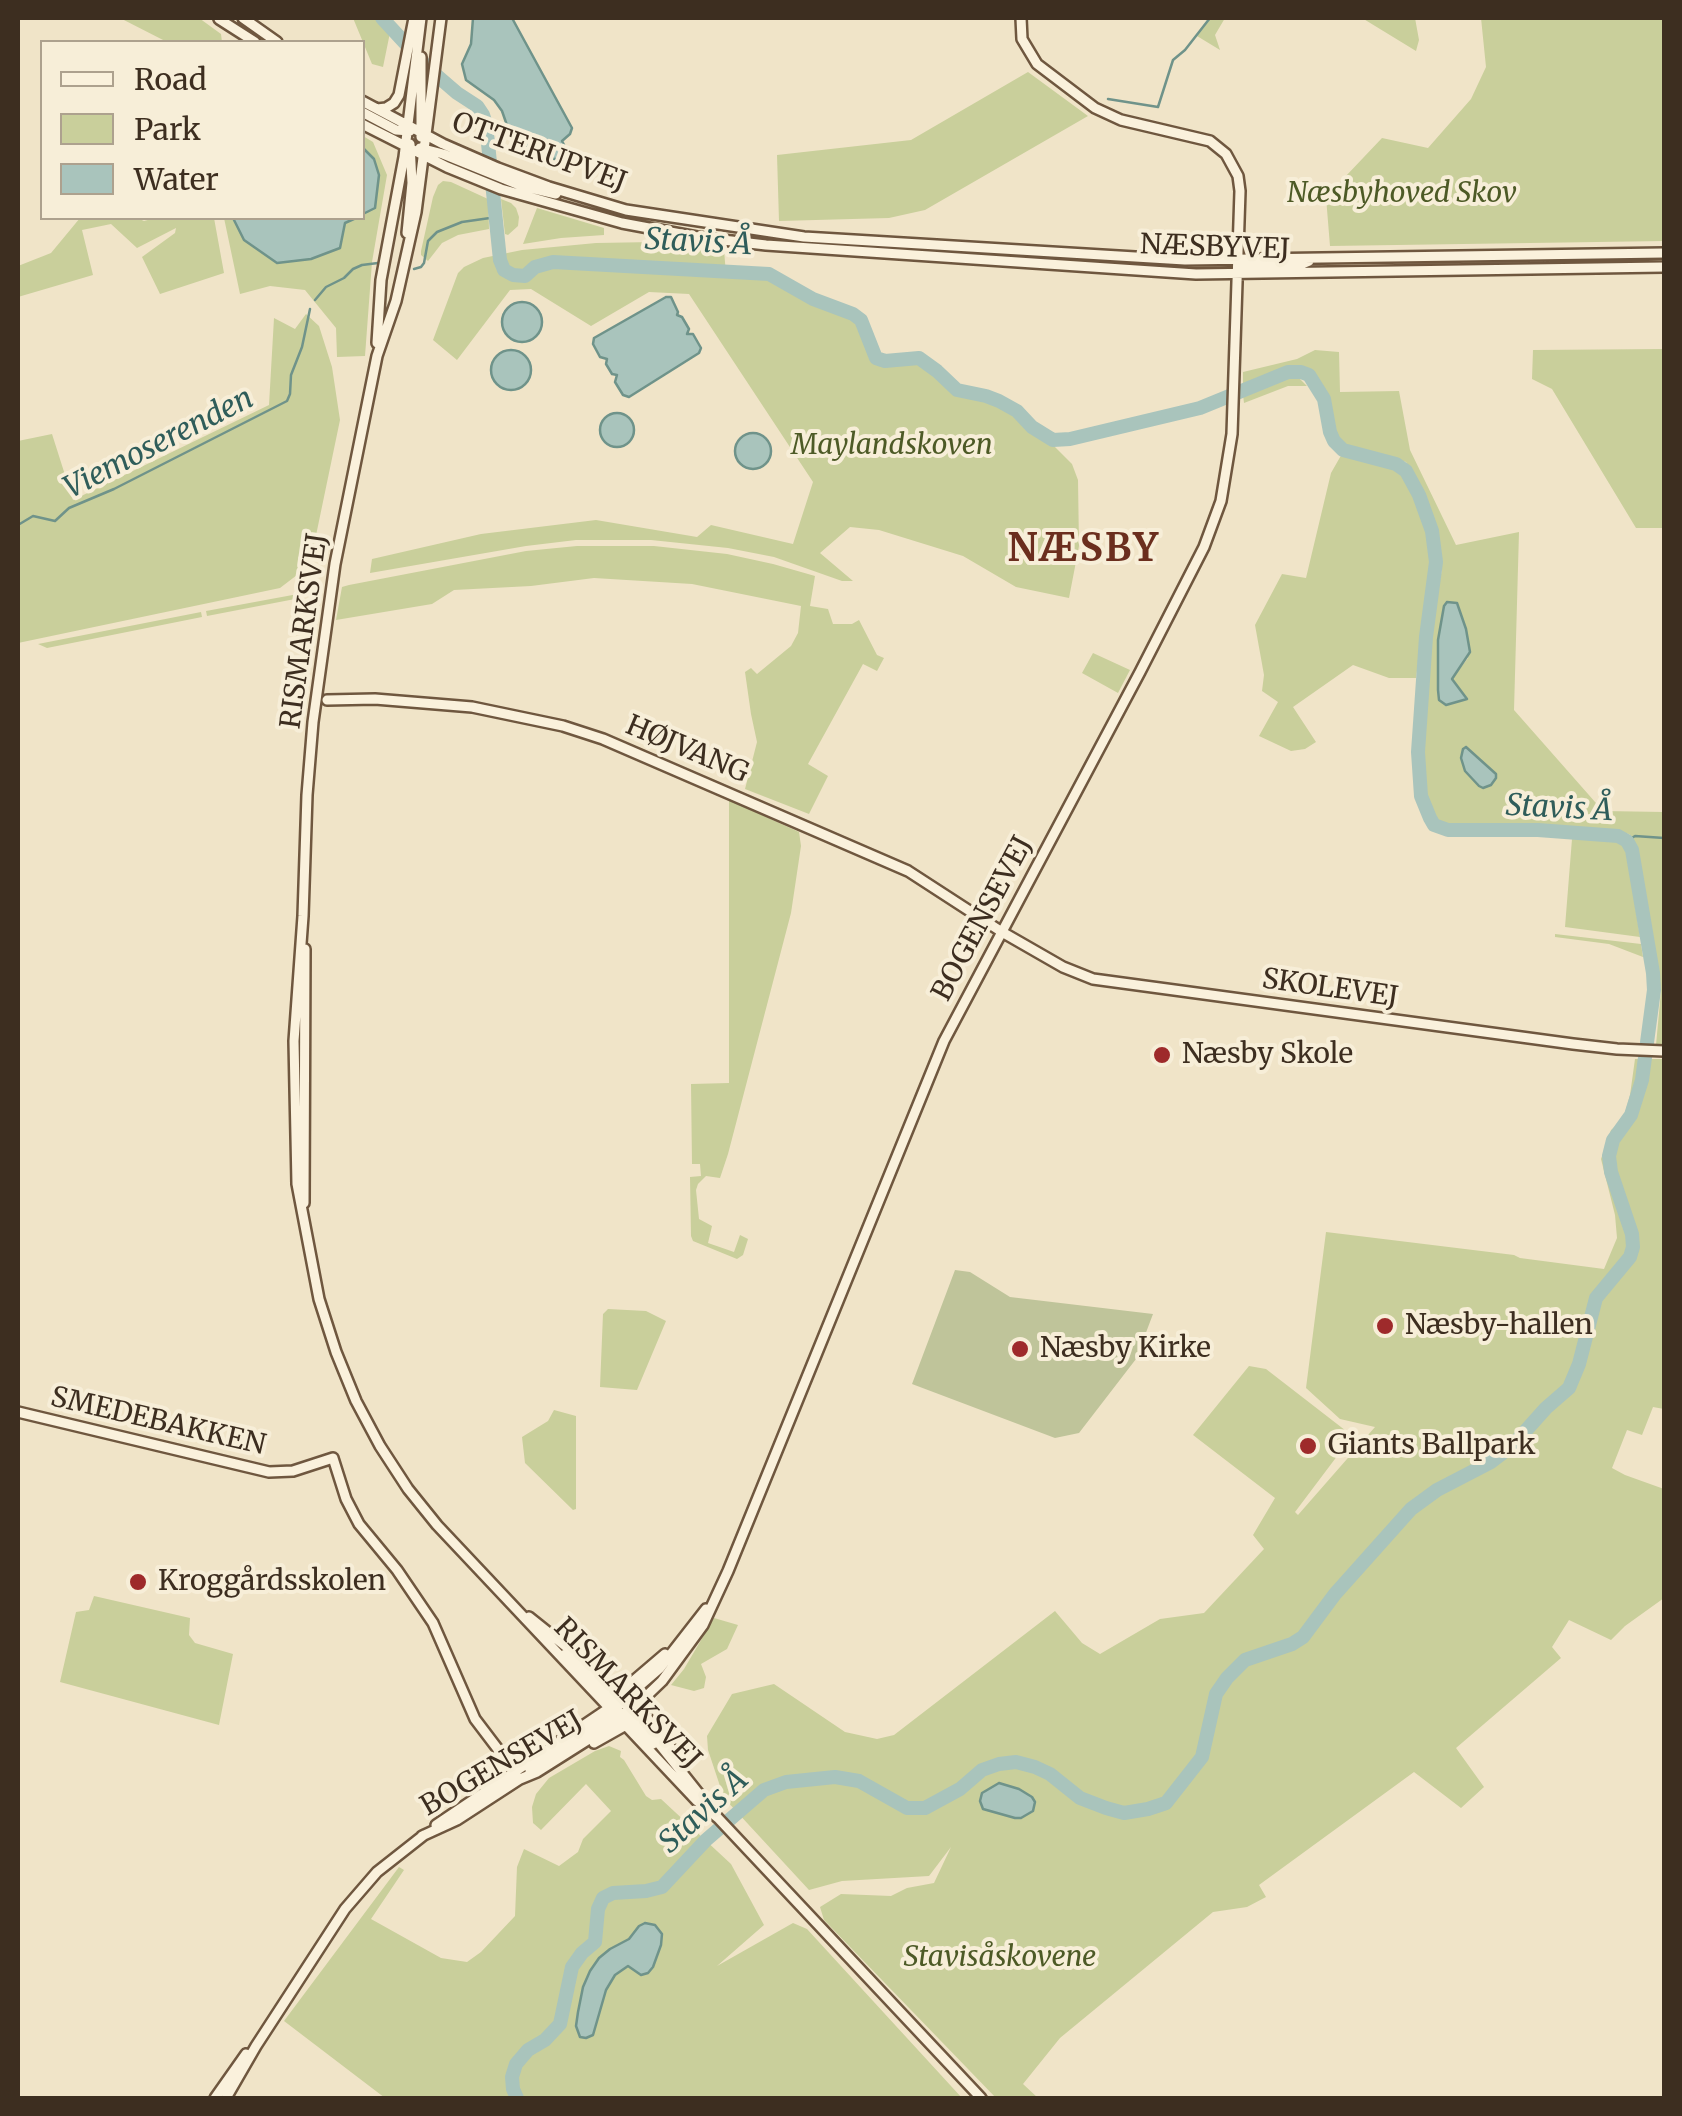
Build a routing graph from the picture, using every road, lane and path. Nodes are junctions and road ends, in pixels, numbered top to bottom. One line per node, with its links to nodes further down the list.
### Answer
1 (218, 18): 6 (main road)
2 (243, 18): 7 (main road)
3 (419, 18): 8 (main road)
4 (442, 18): 14 (main road)
5 (1020, 18): 22 (main road, BOGENSEVEJ)
6 (249, 40)
7 (274, 40)
8 (417, 40): 9 (main road); 9 (main road)
9 (414, 68): 11 (main road); 14 (main road)
10 (365, 103): 11 (main road, OTTERUPVEJ)
11 (376, 109): 14 (main road, OTTERUPVEJ)
12 (365, 114): 14 (main road)
13 (365, 125): 14 (main road, OTTERUPVEJ)
14 (412, 137): 15 (main road, RISMARKSVEJ); 15 (main road, OTTERUPVEJ); 16 (main road, OTTERUPVEJ); 23 (main road); 27 (main road, RISMARKSVEJ)
15 (427, 153): 16 (main road); 17 (main road, OTTERUPVEJ); 23 (main road, RISMARKSVEJ)
16 (483, 166): 17 (main road, OTTERUPVEJ)
17 (499, 178): 18 (main road, OTTERUPVEJ); 19 (main road, OTTERUPVEJ)
18 (768, 232): 22 (main road, NÆSBYVEJ)
19 (766, 245): 25 (main road, NÆSBYVEJ)
20 (1664, 253): 21 (main road, NÆSBYVEJ)
21 (1312, 259): 22 (main road, NÆSBYVEJ); 26 (main road)
22 (1236, 260): 25 (main road); 26 (main road, BOGENSEVEJ)
23 (405, 266): 27 (main road, RISMARKSVEJ)
24 (1664, 267): 26 (main road, NÆSBYVEJ)
25 (1170, 271): 26 (main road, NÆSBYVEJ)
26 (1236, 274): 29 (main road, BOGENSEVEJ)
27 (376, 356): 33 (main road, RISMARKSVEJ)
28 (327, 700): 29 (main road, HØJVANG)
29 (1002, 932): 30 (main road, SKOLEVEJ); 32 (main road, BOGENSEVEJ)
30 (1659, 1051)
31 (18, 1412): 37 (main road, SMEDEBAKKEN)
32 (717, 1593): 35 (main road, BOGENSEVEJ); 35 (main road, BOGENSEVEJ)
33 (506, 1598): 34 (main road, RISMARKSVEJ); 35 (main road, RISMARKSVEJ)
34 (532, 1627): 35 (main road, RISMARKSVEJ); 36 (main road)
35 (622, 1709): 36 (main road, BOGENSEVEJ); 37 (main road); 37 (main road, BOGENSEVEJ); 38 (main road, RISMARKSVEJ); 38 (main road)
36 (597, 1717): 37 (main road, BOGENSEVEJ)
37 (517, 1775): 39 (main road, BOGENSEVEJ)
38 (718, 1818): 42 (main road, RISMARKSVEJ)
39 (275, 2016): 40 (main road, BOGENSEVEJ); 41 (main road, BOGENSEVEJ)
40 (215, 2098)
41 (226, 2098)
42 (981, 2098)

